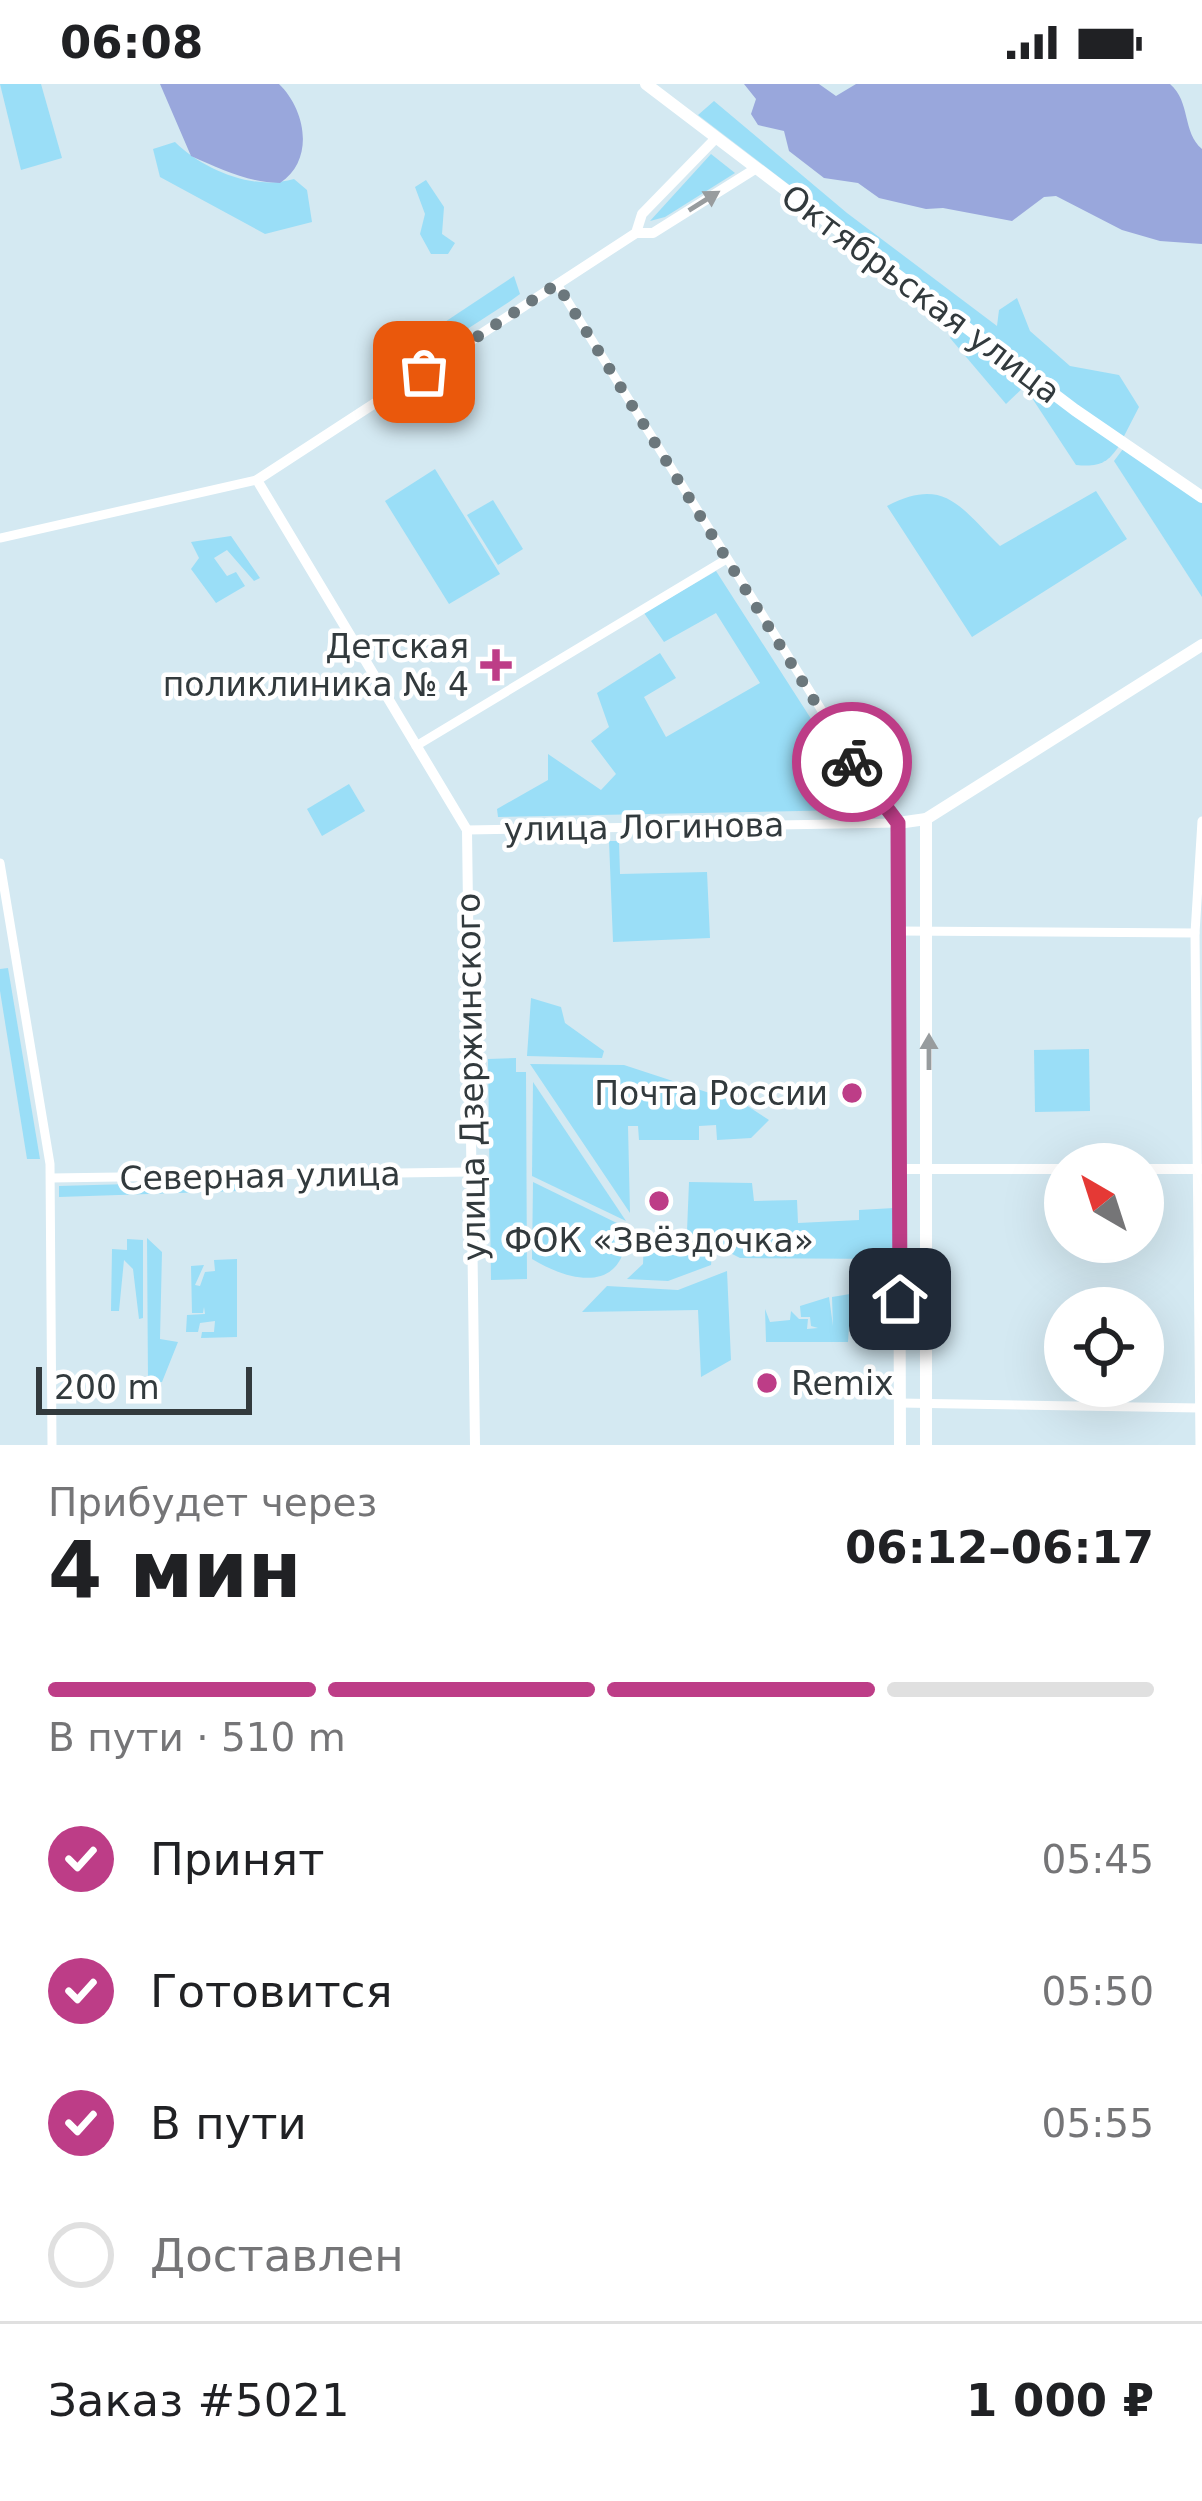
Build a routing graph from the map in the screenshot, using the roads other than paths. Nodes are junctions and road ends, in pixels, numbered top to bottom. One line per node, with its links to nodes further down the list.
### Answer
1 (646, 84): 2 (main road, Октябрьская улица)
2 (715, 139): 3 (main road, Октябрьская улица); 4 (street)
3 (755, 169): 4 (street, one-way to 3); 7 (main road, Октябрьская улица)
4 (636, 233): 5 (street)
5 (557, 284): 6 (street); 9 (street)
6 (257, 480): 8 (street); 11 (street)
7 (1202, 497)
8 (0, 538)
9 (725, 560): 11 (street); 14 (street)
10 (1202, 645): 12 (main road, улица Логинова)
11 (416, 746): 15 (street)
12 (926, 819): 14 (main road, улица Логинова); 18 (main road)
13 (1202, 821): 19 (street)
14 (898, 823): 15 (street, улица Логинова); 17 (main road)
15 (467, 830): 25 (street, улица Дзержинского)
16 (0, 863): 26 (street)
17 (898, 932): 18 (street); 20 (main road)
18 (928, 932): 19 (street); 21 (main road, one-way to 18)
19 (1195, 933): 24 (street)
20 (900, 1169): 21 (street); 27 (main road)
21 (928, 1169): 22 (street); 28 (main road)
22 (1044, 1169)
23 (1164, 1169): 24 (street)
24 (1199, 1169): 29 (street)
25 (470, 1172): 26 (street, Северная улица); 31 (street, улица Дзержинского)
26 (51, 1178): 30 (street)
27 (900, 1403): 28 (street); 32 (main road)
28 (926, 1403): 29 (street); 33 (main road)
29 (1199, 1408): 34 (street)
30 (52, 1445)
31 (475, 1445)
32 (900, 1445)
33 (926, 1445)
34 (1200, 1445)

